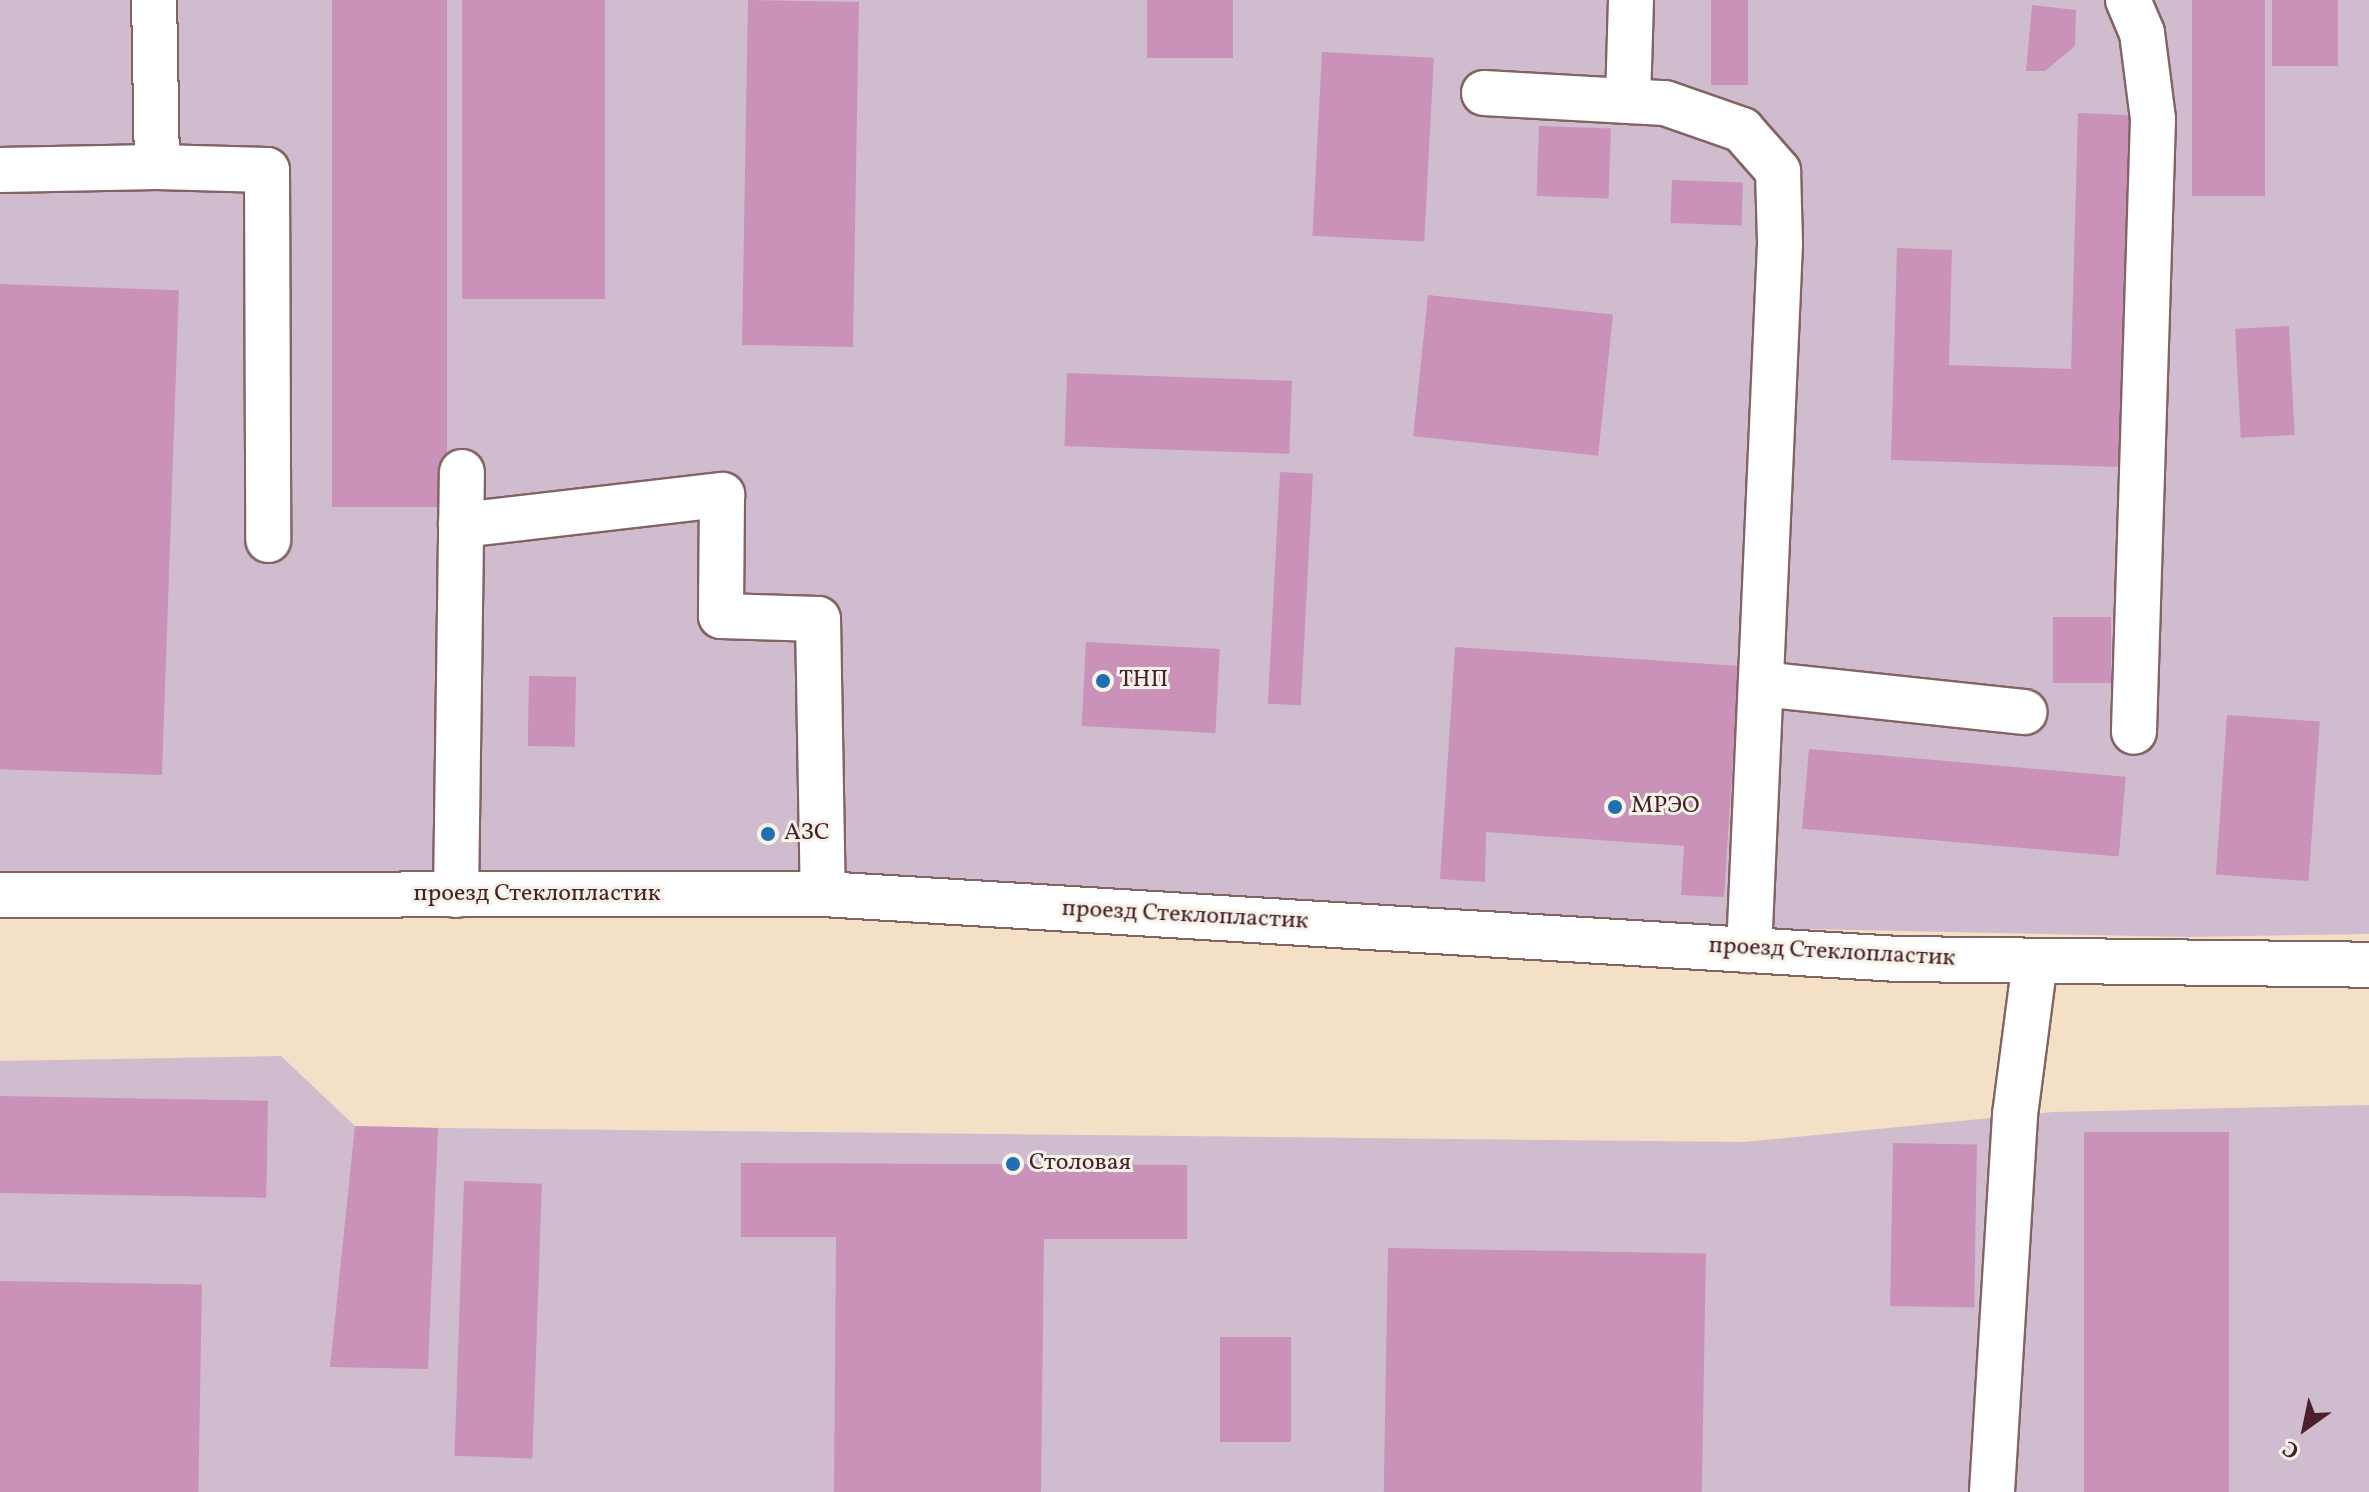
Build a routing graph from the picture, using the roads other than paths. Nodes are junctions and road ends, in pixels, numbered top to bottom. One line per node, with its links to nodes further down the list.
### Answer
1 (154, 0): 6 (street)
2 (1631, 0): 5 (street)
3 (2128, 0): 13 (street)
4 (1484, 93): 5 (street)
5 (1628, 101): 11 (street)
6 (157, 167): 7 (street); 10 (street)
7 (0, 170)
8 (462, 472): 9 (street)
9 (461, 525): 14 (street); 16 (street)
10 (268, 540)
11 (1761, 684): 12 (street); 17 (street)
12 (2025, 712)
13 (2134, 732)
14 (823, 894): 16 (street, проезд Стеклопластик); 17 (street, проезд Стеклопластик)
15 (0, 895): 16 (street, проезд Стеклопластик)
16 (456, 895)
17 (1749, 950): 18 (street, проезд Стеклопластик)
18 (2035, 961): 19 (street, проезд Стеклопластик); 20 (street)
19 (2369, 965)
20 (1992, 1492)

